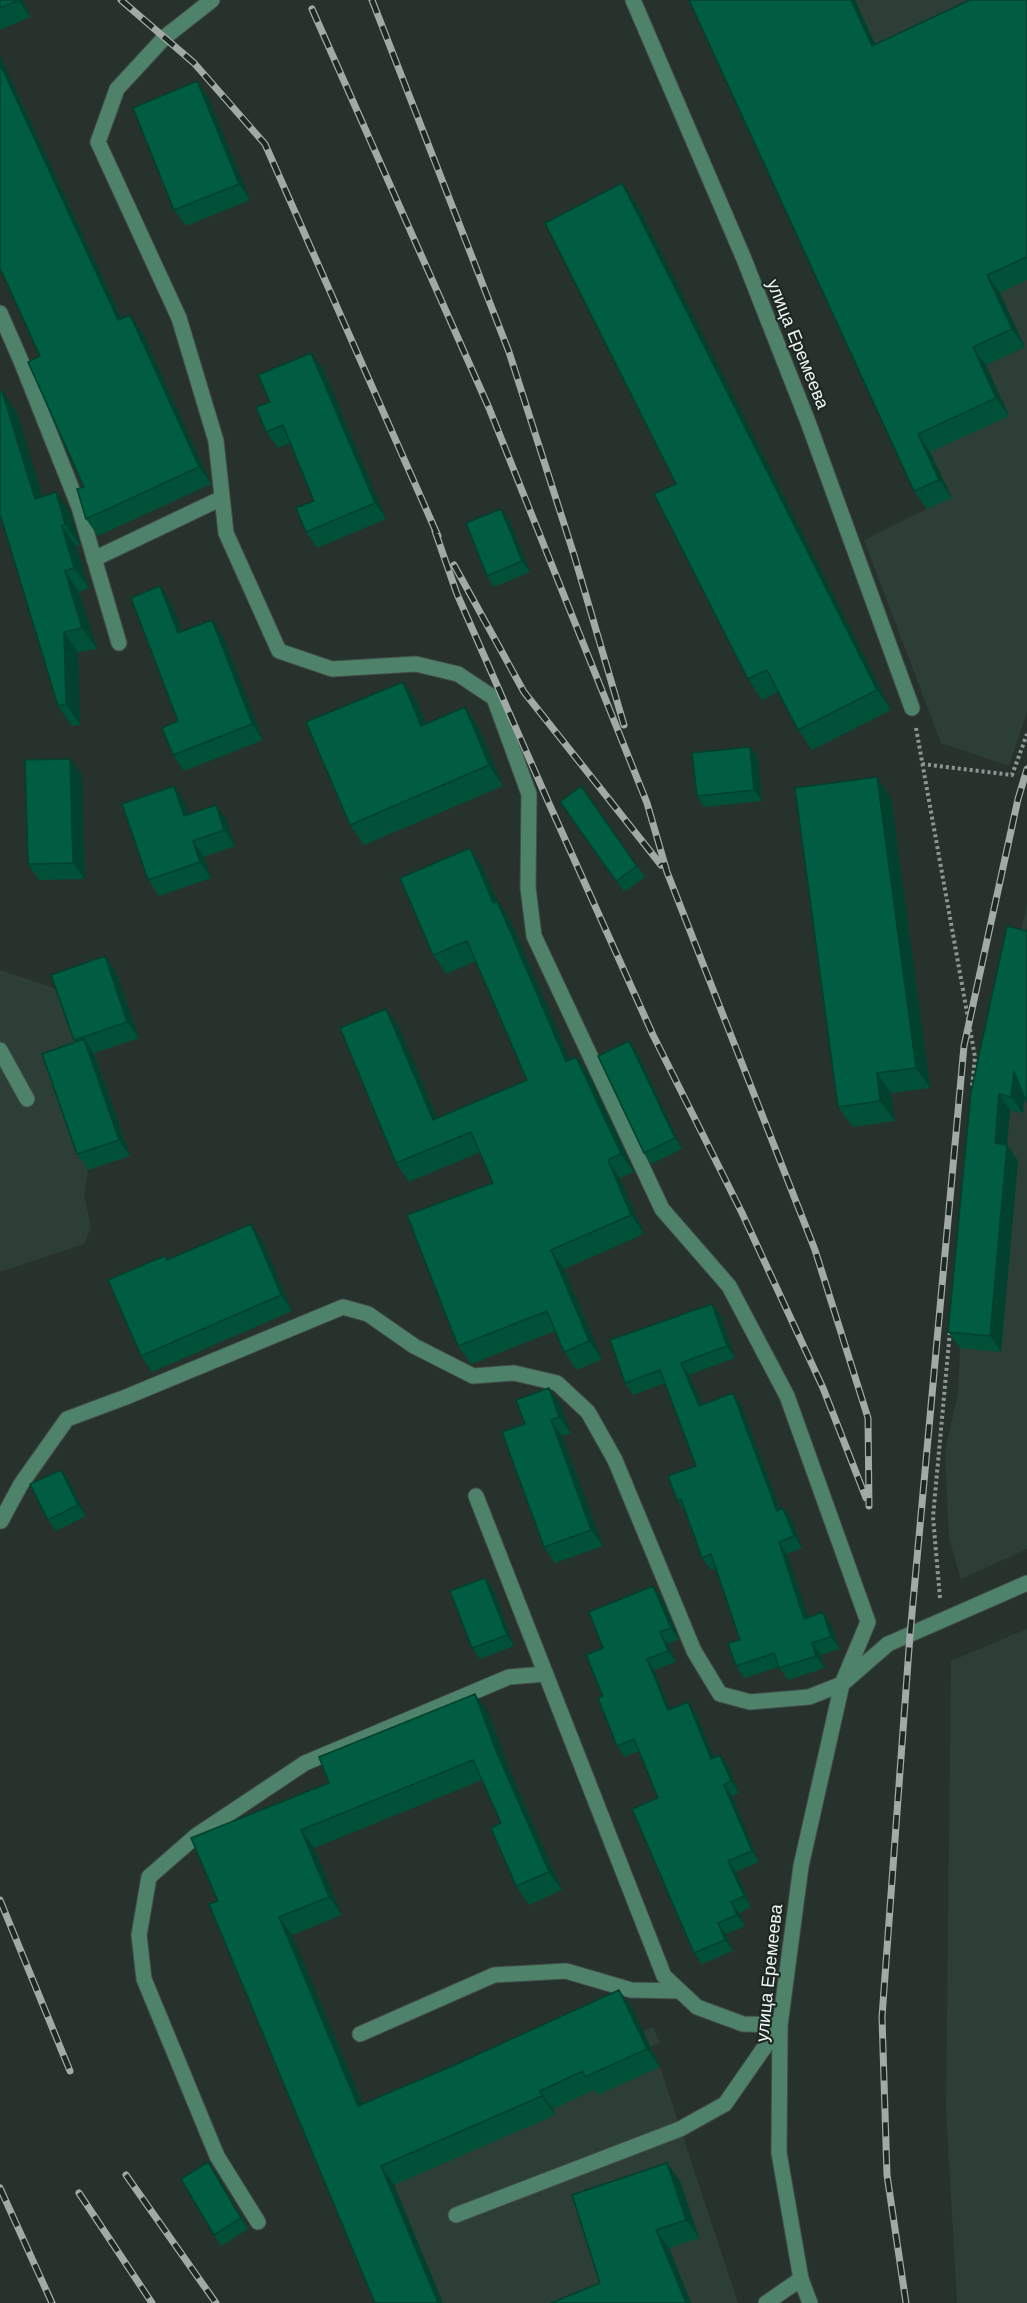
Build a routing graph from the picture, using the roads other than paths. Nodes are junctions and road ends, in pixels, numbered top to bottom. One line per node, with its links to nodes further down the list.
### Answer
1 (212, 0): 4 (street, улица Еремеева)
2 (633, 0): 7 (street, улица Еремеева)
3 (0, 313): 5 (street)
4 (222, 498): 5 (street); 14 (street, улица Еремеева)
5 (94, 559): 6 (street)
6 (119, 643)
7 (912, 708)
8 (0, 1050): 9 (street)
9 (27, 1099)
10 (476, 1496): 13 (street)
11 (2, 1521): 14 (street)
12 (1027, 1584): 14 (street)
13 (545, 1674): 15 (street); 19 (street)
14 (842, 1684): 16 (street, улица Еремеева)
15 (680, 1991): 16 (street); 17 (street)
16 (780, 2025): 18 (street); 20 (street, улица Еремеева)
17 (360, 2034)
18 (456, 2215)
19 (258, 2222)
20 (801, 2279): 21 (street); 22 (street, улица Еремеева)
21 (766, 2303)
22 (810, 2303)

